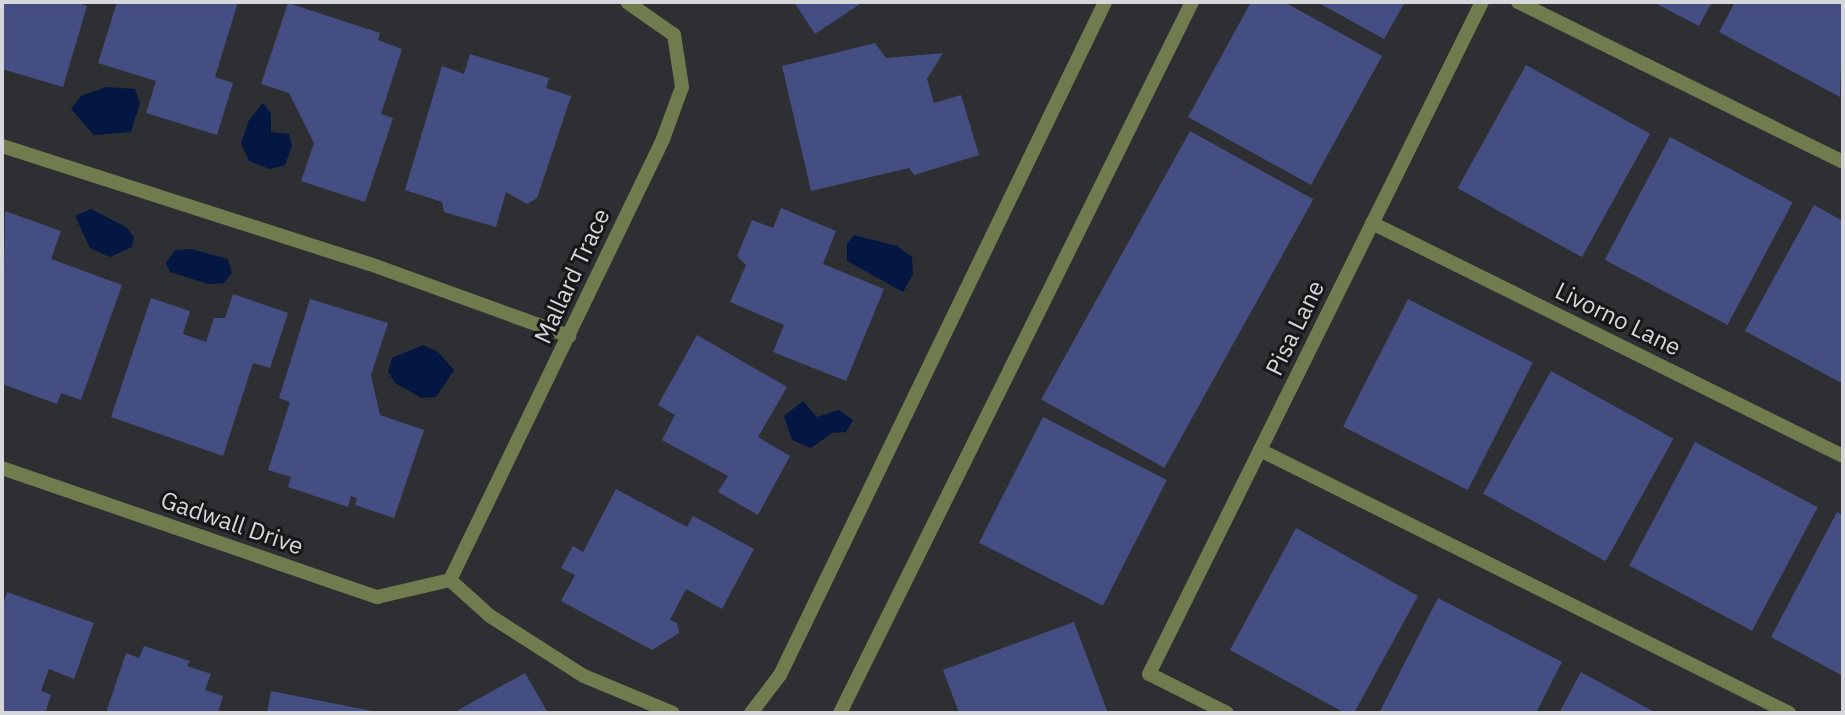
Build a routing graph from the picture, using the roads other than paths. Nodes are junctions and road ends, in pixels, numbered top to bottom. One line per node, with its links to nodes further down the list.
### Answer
1 (627, 2): 9 (street, Mallard Trace)
2 (1104, 2): 15 (street)
3 (1192, 2): 16 (street)
4 (1482, 2): 8 (street, Pisa Lane)
5 (1518, 2): 7 (street)
6 (2, 146): 9 (street)
7 (1843, 162)
8 (1372, 223): 10 (street, Pisa Lane); 11 (street, Livorno Lane)
9 (569, 335): 13 (street, Mallard Trace)
10 (1260, 450): 17 (street, Pisa Lane); 18 (street)
11 (1843, 456)
12 (2, 468): 13 (street, Gadwall Drive)
13 (450, 580): 14 (street)
14 (673, 713)
15 (751, 713)
16 (840, 713)
17 (1227, 713)
18 (1790, 713)

